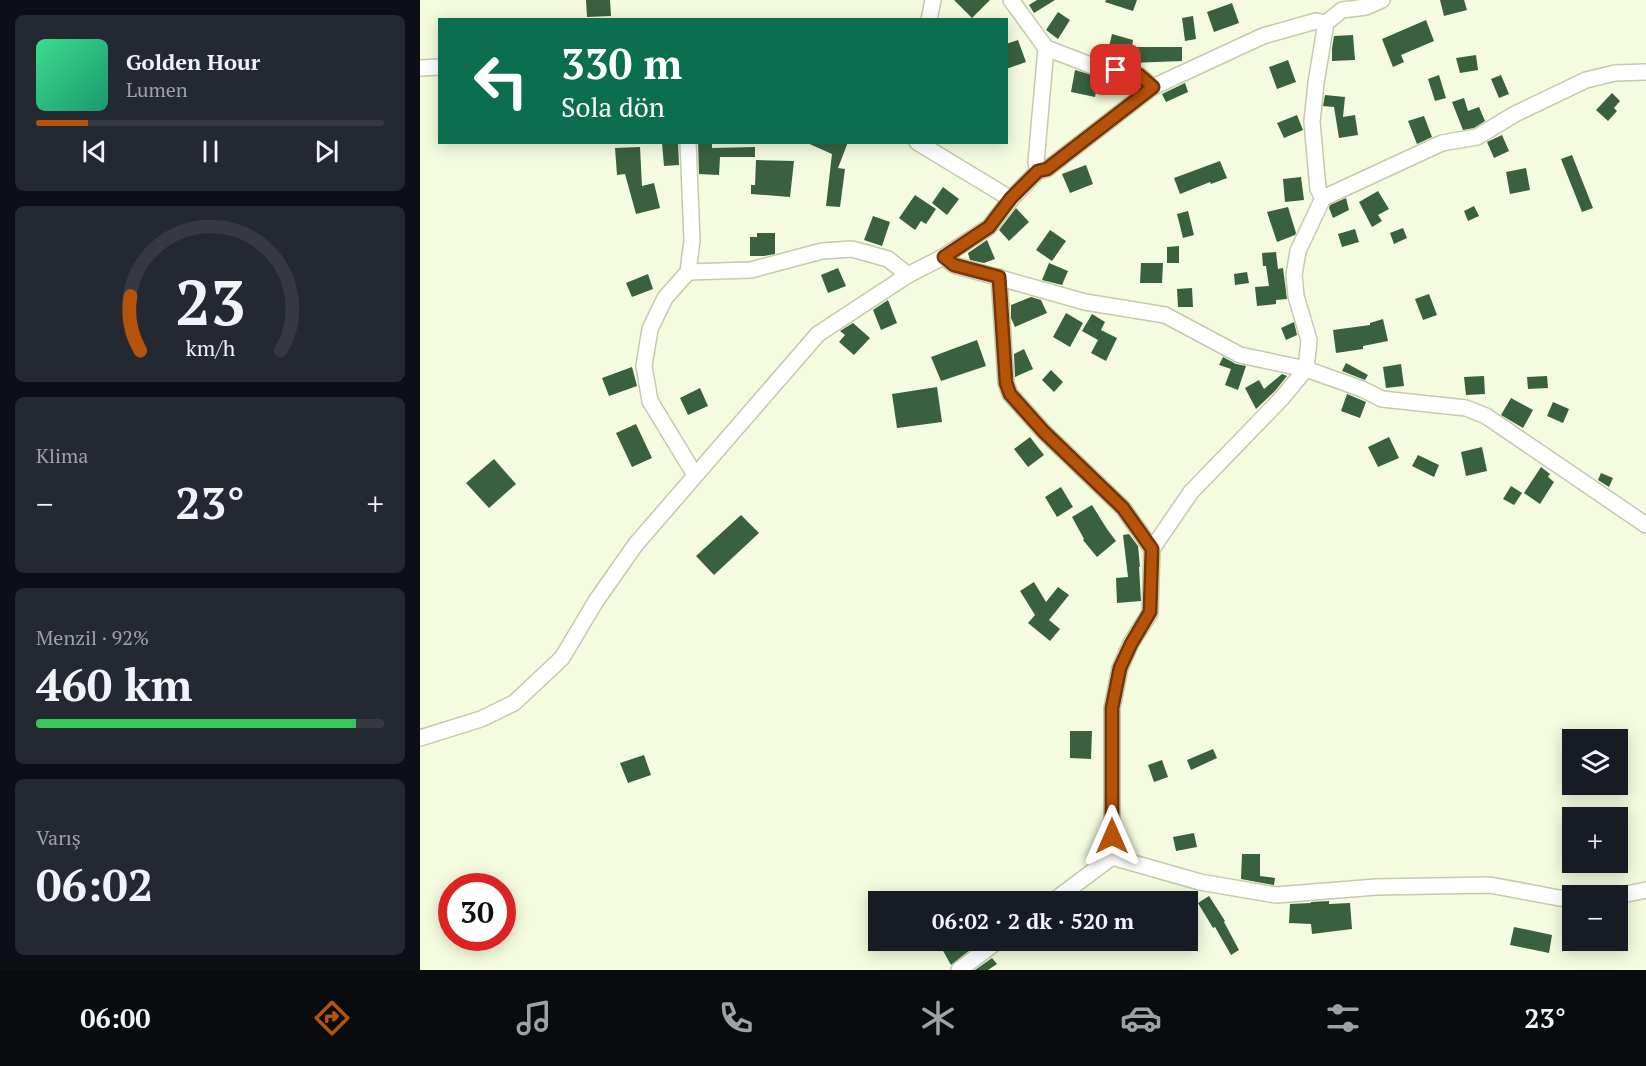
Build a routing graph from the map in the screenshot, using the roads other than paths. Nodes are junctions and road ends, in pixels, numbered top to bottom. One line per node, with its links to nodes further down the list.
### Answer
1 (933, 0): 5 (street)
2 (1011, 0): 7 (street)
3 (1382, 0): 4 (street)
4 (1342, 5): 6 (street)
5 (929, 18)
6 (1326, 22): 11 (street); 16 (street)
7 (1046, 48): 11 (street); 14 (street)
8 (438, 67): 9 (street)
9 (420, 68)
10 (1646, 72): 16 (street)
11 (1153, 87): 14 (street)
12 (688, 144): 18 (street)
13 (920, 144): 15 (street)
14 (1038, 171): 15 (street)
15 (1011, 198): 17 (street)
16 (1323, 198): 21 (street)
17 (944, 257): 19 (street); 20 (street)
18 (688, 272): 19 (street); 22 (street)
19 (908, 275): 22 (street)
20 (999, 277): 21 (street); 24 (street)
21 (1306, 369): 23 (street); 24 (street)
22 (695, 475): 25 (street)
23 (1646, 525)
24 (1152, 549): 26 (street)
25 (420, 738)
26 (1112, 857): 28 (street); 30 (street)
27 (1646, 890): 29 (street)
28 (1067, 891)
29 (1628, 894)
30 (1562, 898)
31 (984, 951): 32 (street)
32 (959, 970)

